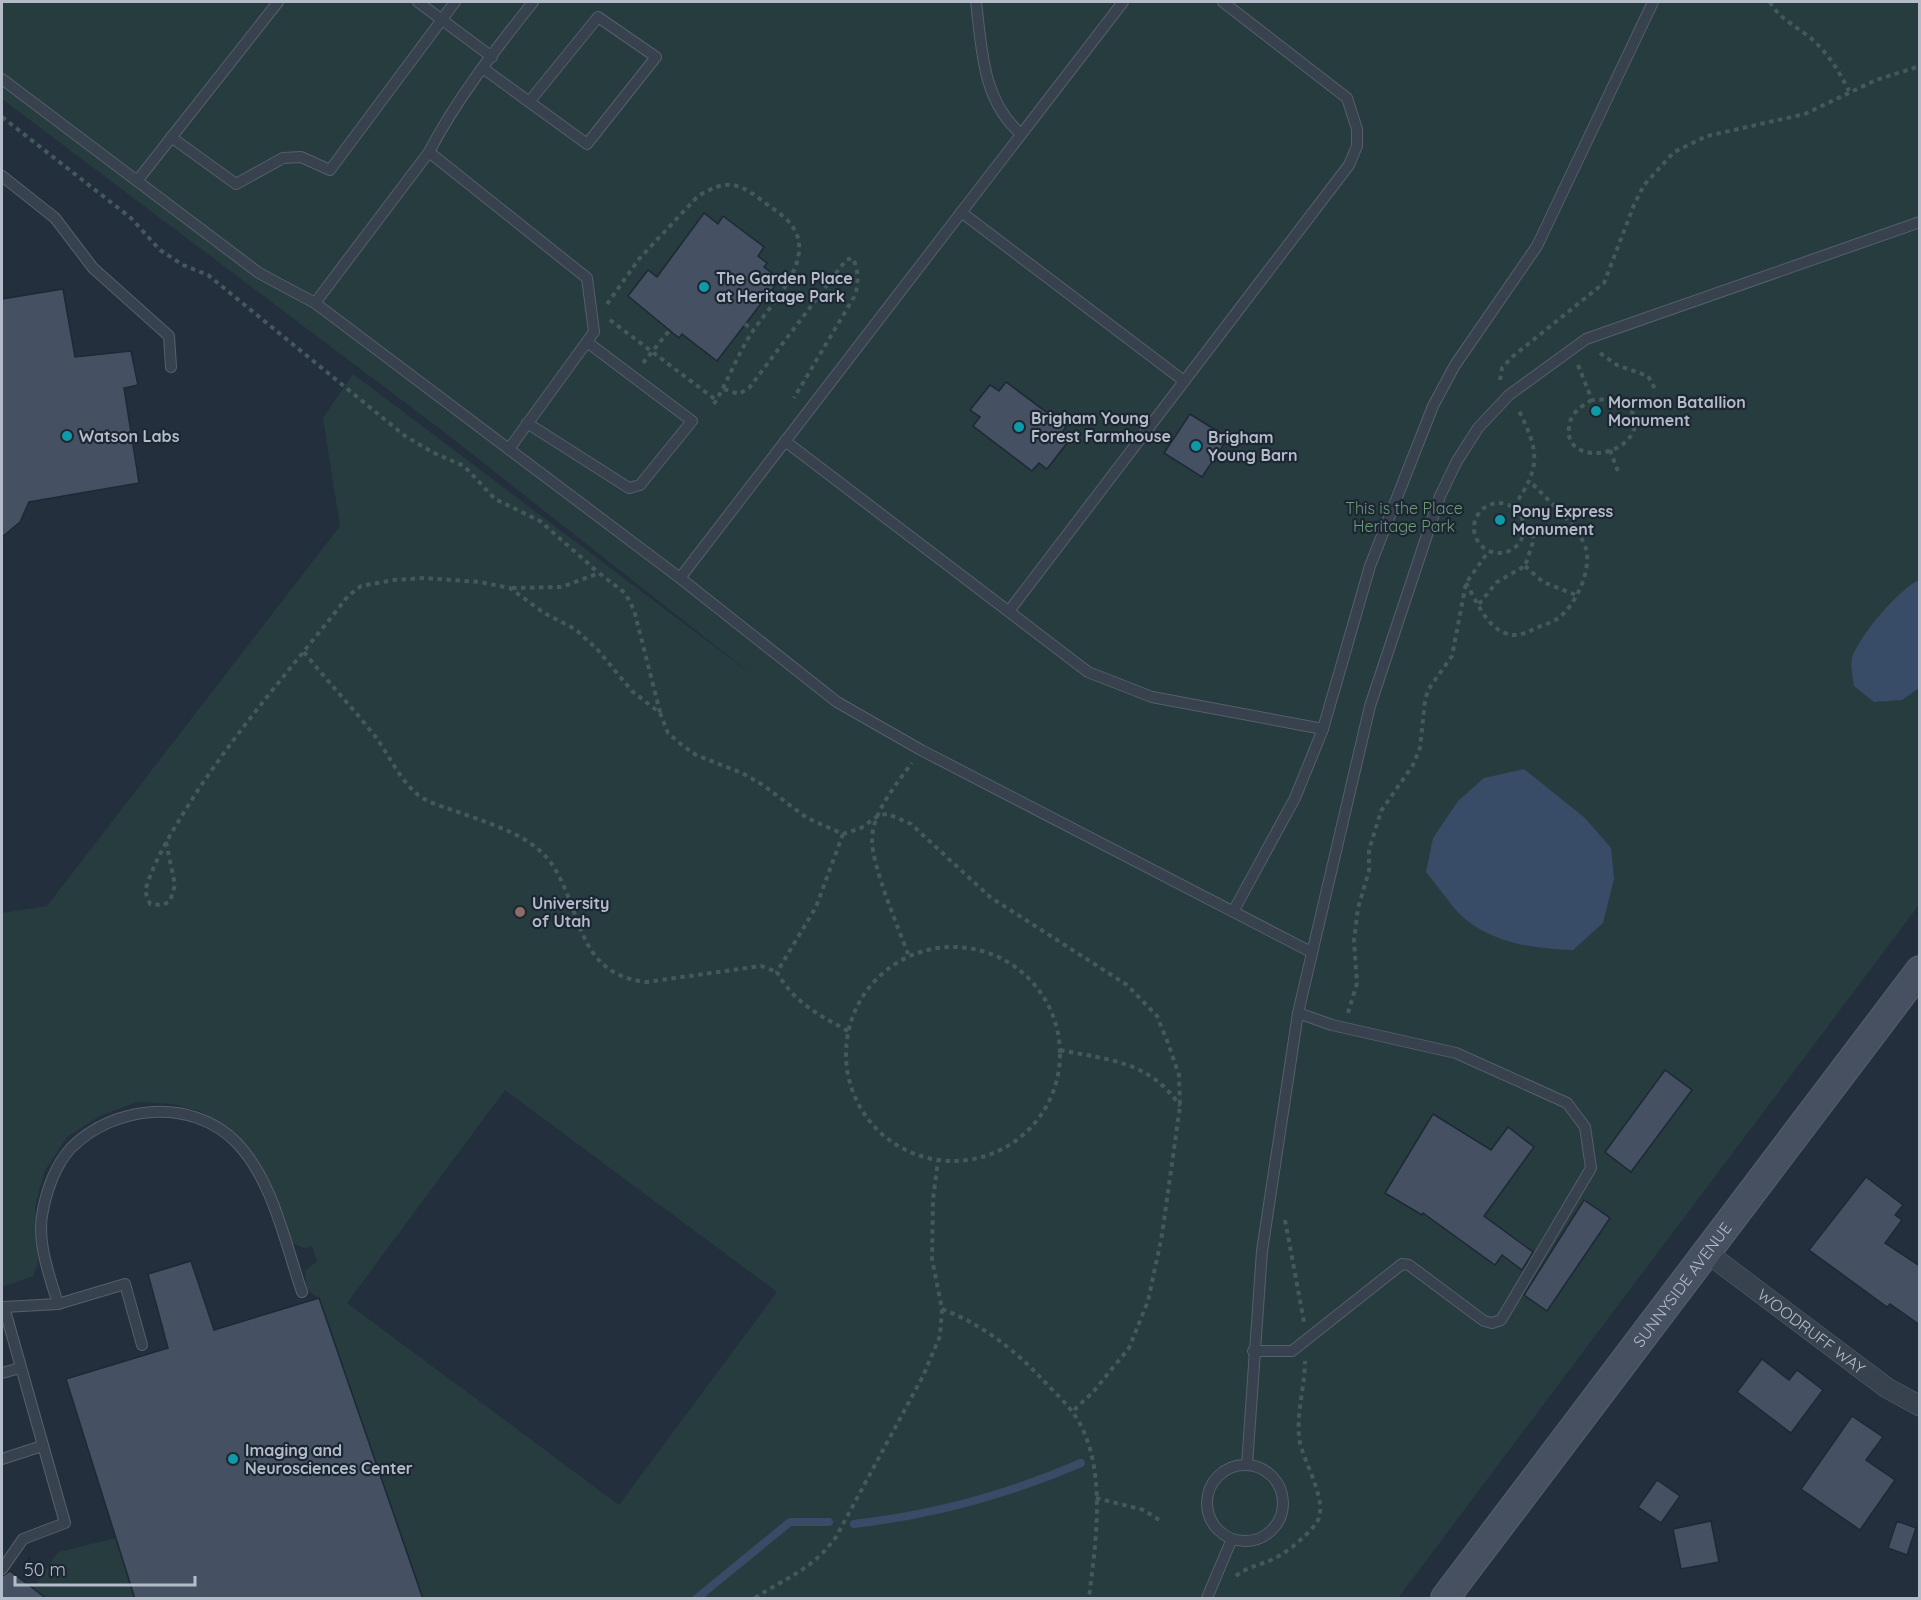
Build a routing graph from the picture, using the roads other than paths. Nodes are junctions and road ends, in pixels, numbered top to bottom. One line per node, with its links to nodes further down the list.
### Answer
1 (278, 2): 15 (lane)
2 (418, 2): 9 (lane)
3 (455, 2): 9 (lane)
4 (533, 2): 10 (lane)
5 (976, 2): 14 (lane)
6 (1123, 2): 14 (lane)
7 (1223, 2): 24 (lane)
8 (1653, 2): 30 (lane)
9 (442, 20): 10 (lane); 15 (lane)
10 (492, 57): 11 (lane)
11 (484, 69): 13 (lane); 16 (lane)
12 (2, 79): 18 (lane)
13 (529, 102): 13 (lane)
14 (1021, 134): 19 (lane)
15 (171, 137): 18 (lane)
16 (429, 152): 21 (lane); 22 (lane)
17 (2, 176): 23 (lane)
18 (136, 181): 21 (lane)
19 (961, 212): 24 (lane); 26 (lane)
20 (1920, 222): 32 (lane)
21 (315, 303): 27 (lane)
22 (587, 342): 25 (lane); 25 (lane)
23 (171, 367)
24 (1184, 381): 29 (lane)
25 (528, 423): 27 (lane)
26 (785, 441): 28 (lane); 29 (lane)
27 (509, 449): 28 (lane)
28 (680, 578): 31 (lane)
29 (1008, 611): 30 (lane)
30 (1323, 729): 31 (lane)
31 (1234, 910): 32 (lane)
32 (1311, 952): 34 (lane)
33 (1920, 970): 35 (main road, SUNNYSIDE AVENUE)
34 (1298, 1013): 40 (lane); 40 (lane)
35 (1706, 1252): 43 (street, WOODRUFF WAY); 50 (main road, SUNNYSIDE AVENUE)
36 (302, 1292): 37 (lane)
37 (58, 1304): 38 (lane); 39 (lane)
38 (3, 1307): 41 (lane)
39 (142, 1345)
40 (1253, 1351): 46 (lane)
41 (20, 1368): 42 (lane); 44 (lane)
42 (2, 1373)
43 (1920, 1406)
44 (42, 1446): 45 (lane); 48 (lane)
45 (2, 1459)
46 (1247, 1465): 47 (lane); 47 (lane)
47 (1231, 1540): 49 (lane)
48 (2, 1569)
49 (1207, 1599)
50 (1445, 1599)

